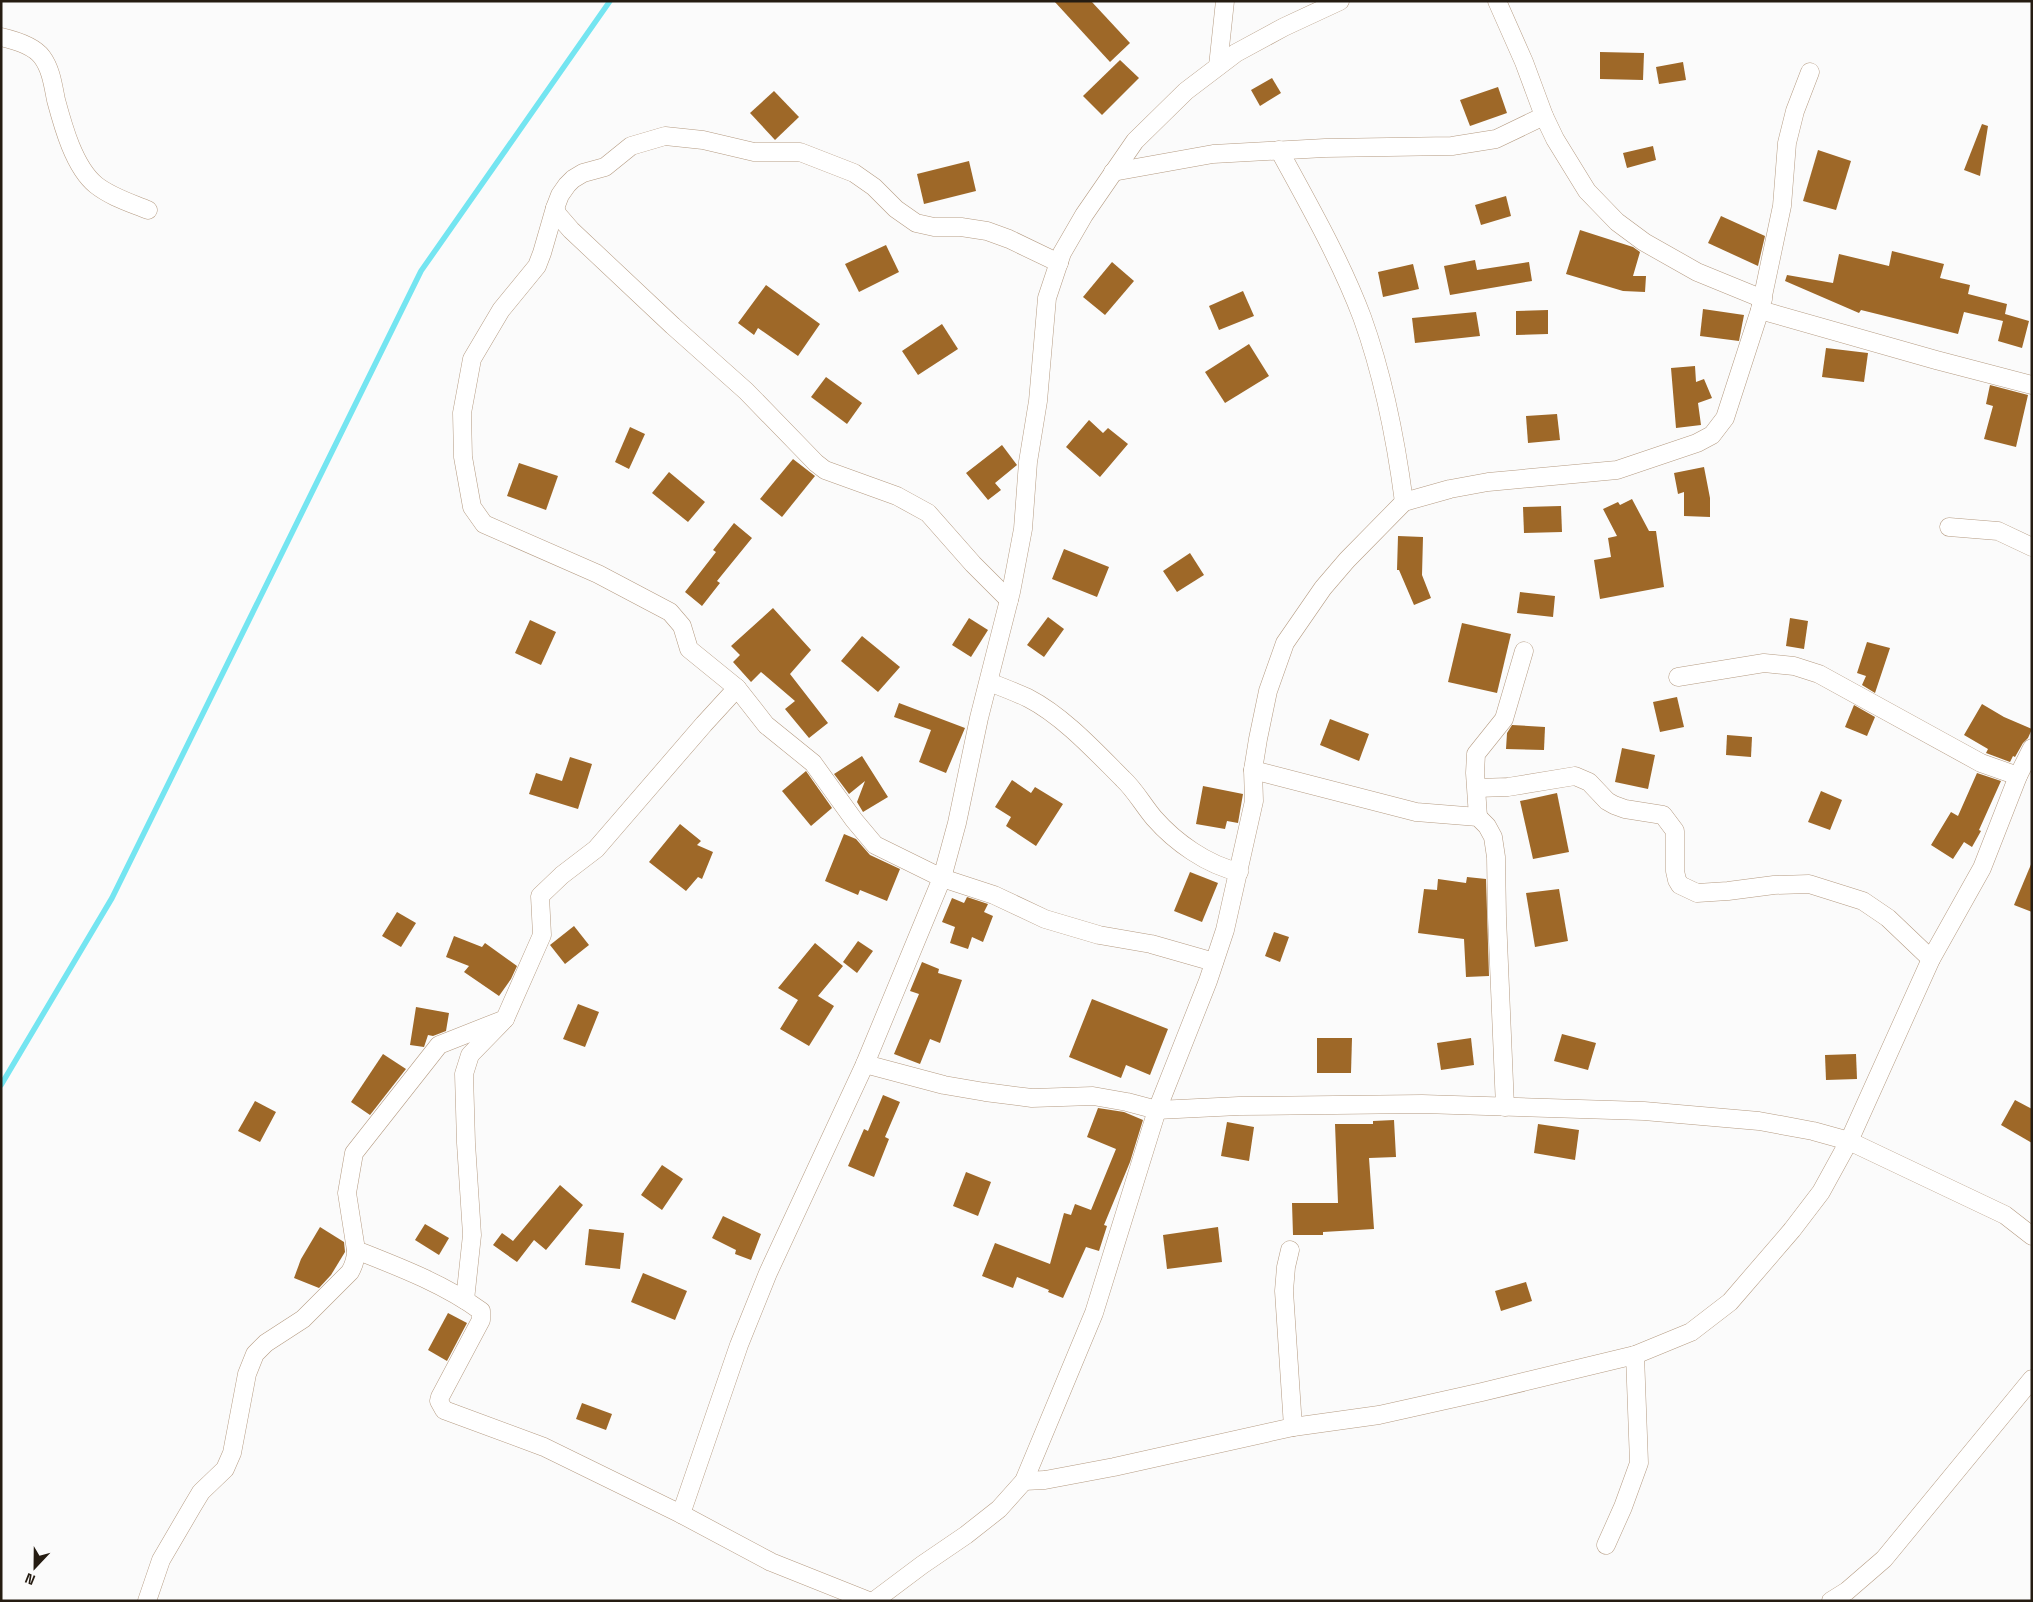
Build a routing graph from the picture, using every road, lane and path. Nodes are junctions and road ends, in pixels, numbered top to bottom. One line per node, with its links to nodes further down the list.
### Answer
1 (1225, 1): 5 (street)
2 (1340, 1): 5 (street)
3 (1497, 1): 7 (street)
4 (1, 37): 11 (street)
5 (1218, 66): 9 (street)
6 (1810, 72): 13 (street)
7 (1544, 116): 8 (street); 13 (street)
8 (1279, 150): 9 (street); 15 (street)
9 (1113, 172): 12 (street)
10 (555, 208): 12 (street); 18 (street); 22 (street)
11 (148, 210)
12 (1059, 262): 18 (street)
13 (1762, 304): 14 (street); 15 (street)
14 (2032, 385)
15 (1404, 502): 24 (street)
16 (1949, 527): 17 (street)
17 (2032, 547)
18 (1009, 600): 21 (street)
19 (1524, 650): 26 (street)
20 (1678, 677): 25 (street)
21 (989, 682): 28 (street); 29 (street)
22 (737, 688): 29 (street); 32 (street)
23 (2032, 748): 25 (street)
24 (1253, 770): 27 (street); 28 (street)
25 (2018, 776): 30 (street)
26 (1477, 788): 27 (street); 30 (street)
27 (1478, 817): 34 (street)
28 (1239, 872): 31 (street)
29 (942, 878): 31 (street); 33 (street)
30 (1931, 960): 36 (street)
31 (1214, 962): 35 (street)
32 (505, 1019): 38 (street); 40 (street)
33 (865, 1064): 35 (street); 45 (street)
34 (1505, 1107): 35 (street); 36 (street)
35 (1157, 1110): 44 (street)
36 (1848, 1141): 37 (street); 41 (street)
37 (2032, 1236)
38 (356, 1250): 40 (street); 47 (street)
39 (1290, 1250): 43 (street)
40 (465, 1300): 45 (street)
41 (1635, 1355): 43 (street); 46 (street)
42 (2032, 1379): 50 (street)
43 (1293, 1427): 44 (street)
44 (1024, 1481): 49 (street)
45 (680, 1514): 48 (street)
46 (1606, 1545)
47 (147, 1601)
48 (869, 1601)
49 (874, 1601)
50 (1831, 1601)

